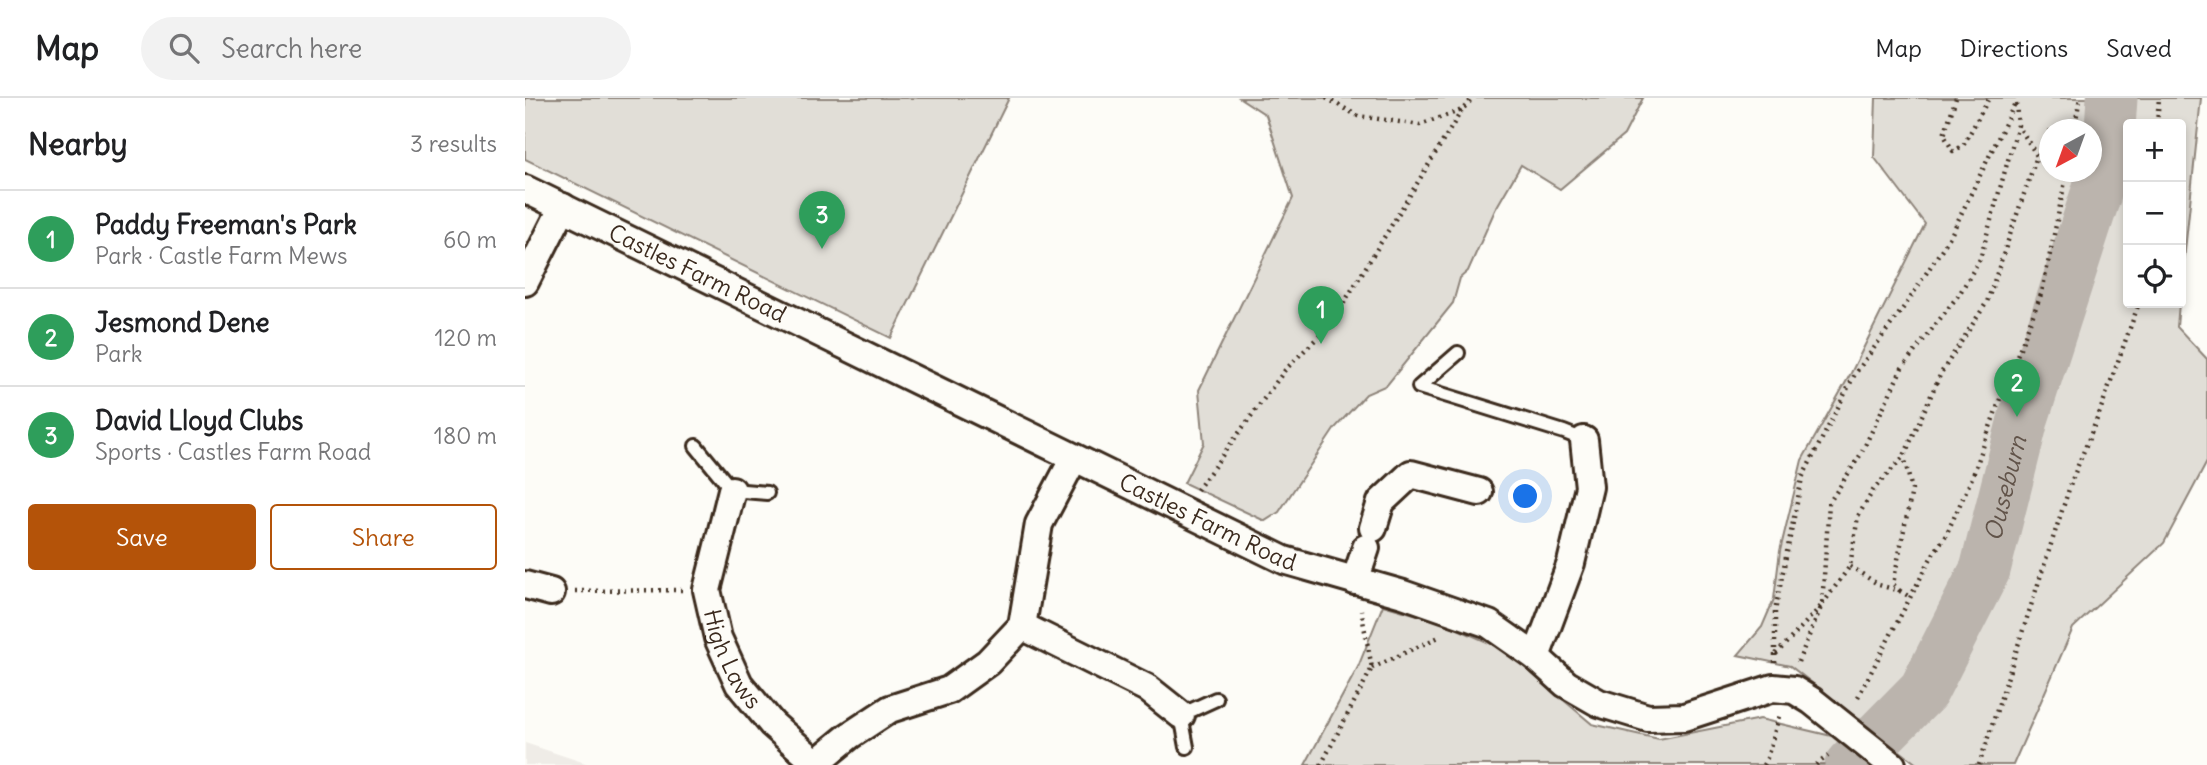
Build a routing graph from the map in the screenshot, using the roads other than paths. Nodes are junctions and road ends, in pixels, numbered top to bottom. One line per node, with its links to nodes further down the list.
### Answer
1 (525, 189): 2 (street, Castles Farm Road)
2 (563, 207): 3 (street); 7 (street, Castles Farm Road)
3 (525, 282)
4 (1458, 353): 5 (lane)
5 (1584, 440): 15 (street)
6 (696, 446): 8 (lane)
7 (1074, 458): 11 (street, Castles Farm Road); 14 (street)
8 (732, 490): 10 (lane); 19 (street, High Laws)
9 (1479, 492): 11 (street)
10 (767, 494)
11 (1356, 581): 15 (street, Castles Farm Road)
12 (525, 585): 13 (street)
13 (551, 592)
14 (1022, 625): 17 (street); 19 (street, High Laws)
15 (1536, 657): 20 (street, Castles Farm Road)
16 (1216, 699): 17 (lane)
17 (1181, 715): 18 (lane)
18 (1187, 747)
19 (817, 764)
20 (1892, 765)

